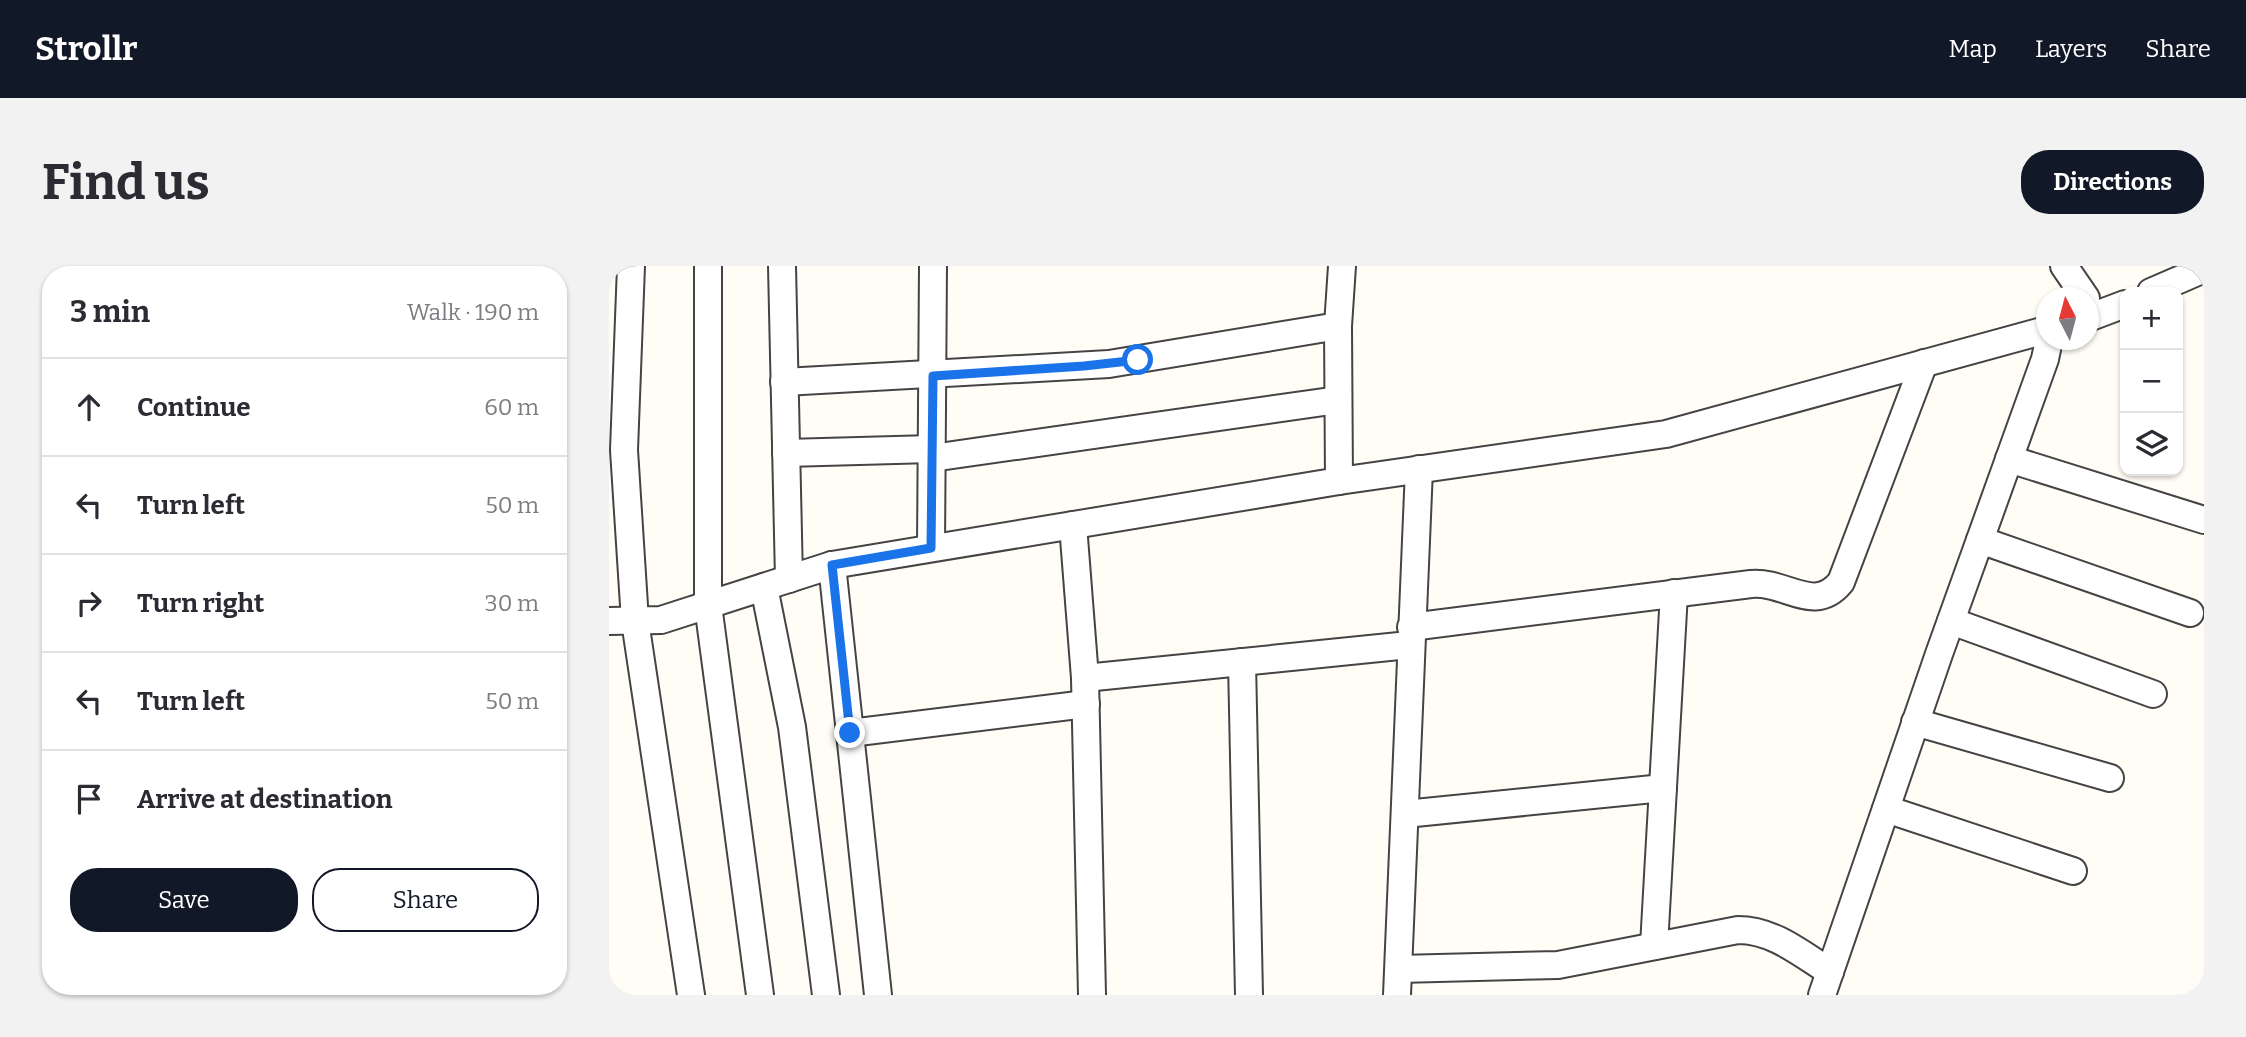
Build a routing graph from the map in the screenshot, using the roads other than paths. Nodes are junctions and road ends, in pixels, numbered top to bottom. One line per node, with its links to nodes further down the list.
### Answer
1 (631, 266): 33 (street)
2 (708, 266): 31 (street)
3 (782, 266): 17 (street)
4 (933, 266): 16 (street)
5 (1342, 266): 12 (street)
6 (2064, 266): 8 (street)
7 (2204, 269): 9 (street)
8 (2077, 287)
9 (2163, 287)
10 (2120, 305): 11 (street)
11 (2099, 307)
12 (1338, 327): 16 (street); 18 (street)
13 (2036, 333): 15 (street)
14 (2047, 350): 21 (street)
15 (1924, 363): 22 (street); 30 (street)
16 (933, 376): 17 (street); 20 (street)
17 (785, 382): 19 (street)
18 (1338, 400): 20 (street); 23 (street)
19 (786, 453): 20 (street); 29 (street)
20 (932, 453): 27 (street)
21 (2010, 459): 24 (street); 26 (street)
22 (1419, 469): 23 (street); 35 (street)
23 (1339, 481): 25 (street)
24 (2204, 520)
25 (1073, 525): 27 (street); 37 (street)
26 (1980, 540): 32 (street); 34 (street)
27 (931, 548): 28 (street)
28 (832, 565): 29 (street); 40 (street)
29 (777, 583): 31 (street); 51 (street)
30 (1674, 593): 35 (street); 42 (street)
31 (708, 605): 33 (street); 50 (street)
32 (2190, 613)
33 (622, 621): 49 (street)
34 (1951, 621): 38 (street); 39 (street)
35 (1410, 636): 36 (street); 44 (street)
36 (1242, 662): 37 (street); 54 (street)
37 (1085, 691): 40 (street); 53 (street)
38 (2153, 694)
39 (1916, 722): 41 (street); 43 (street)
40 (850, 733): 52 (street)
41 (2110, 778)
42 (1663, 788): 44 (street); 46 (street)
43 (1886, 809): 45 (street); 48 (street)
44 (1405, 814): 47 (street)
45 (2073, 871)
46 (1654, 946): 47 (street); 48 (street)
47 (1399, 969): 55 (street)
48 (1826, 983)
49 (691, 995)
50 (760, 995)
51 (826, 995)
52 (878, 995)
53 (1092, 995)
54 (1249, 995)
55 (1397, 995)

